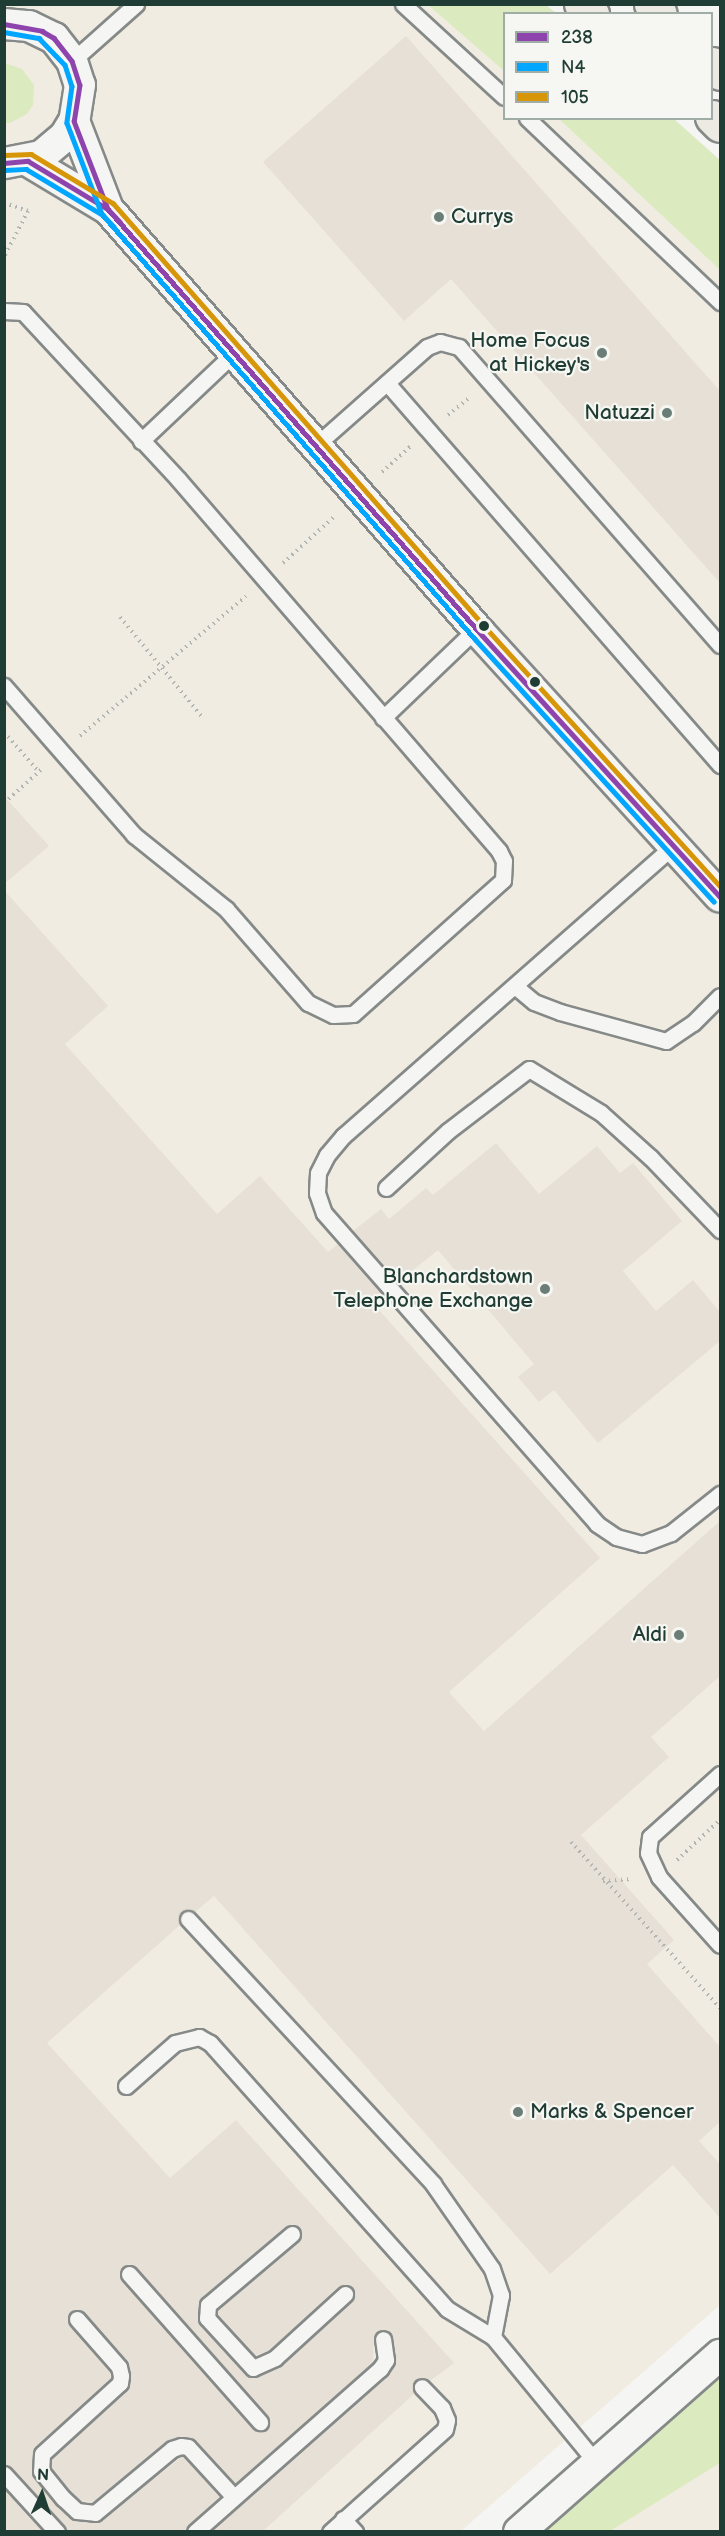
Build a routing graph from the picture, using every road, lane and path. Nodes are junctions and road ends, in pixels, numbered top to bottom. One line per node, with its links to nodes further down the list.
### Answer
1 (136, 4): 4 (lane)
2 (403, 4): 5 (lane)
3 (4, 24): 4 (street)
4 (72, 61): 7 (street)
5 (503, 96)
6 (529, 120): 12 (lane)
7 (74, 121): 8 (street); 10 (street)
8 (16, 162): 10 (street)
9 (4, 203): 11 (path)
10 (108, 208): 14 (street)
11 (4, 256)
12 (720, 302)
13 (4, 311): 16 (lane)
14 (234, 353): 16 (lane); 17 (street)
15 (387, 383): 17 (lane); 20 (lane); 26 (lane)
16 (141, 441): 23 (lane)
17 (315, 446): 19 (street)
18 (120, 617): 22 (path)
19 (477, 628): 23 (lane); 29 (street)
20 (720, 645)
21 (4, 686): 25 (lane)
22 (203, 718)
23 (384, 718): 25 (lane)
24 (4, 732): 27 (path)
25 (61, 752): 27 (path)
26 (720, 765)
27 (39, 772): 28 (path)
28 (4, 803)
29 (672, 848): 30 (street); 31 (lane)
30 (720, 897)
31 (516, 987): 32 (lane); 35 (lane)
32 (720, 996)
33 (386, 1188): 34 (lane)
34 (720, 1230)
35 (720, 1494)
36 (720, 1774): 39 (lane)
37 (571, 1842): 40 (path)
38 (188, 1919): 46 (lane)
39 (720, 1946)
40 (720, 2008)
41 (126, 2086): 46 (lane)
42 (292, 2234): 44 (lane)
43 (129, 2274): 50 (lane)
44 (345, 2294)
45 (77, 2319): 53 (lane)
46 (493, 2337): 51 (lane)
47 (383, 2339): 53 (lane)
48 (720, 2355): 51 (street)
49 (422, 2387): 54 (lane)
50 (260, 2422)
51 (598, 2464): 59 (street)
52 (4, 2474): 55 (lane)
53 (234, 2497): 56 (lane)
54 (343, 2519): 57 (lane); 58 (lane)
55 (57, 2532)
56 (195, 2532)
57 (330, 2532)
58 (356, 2532)
59 (519, 2532)

